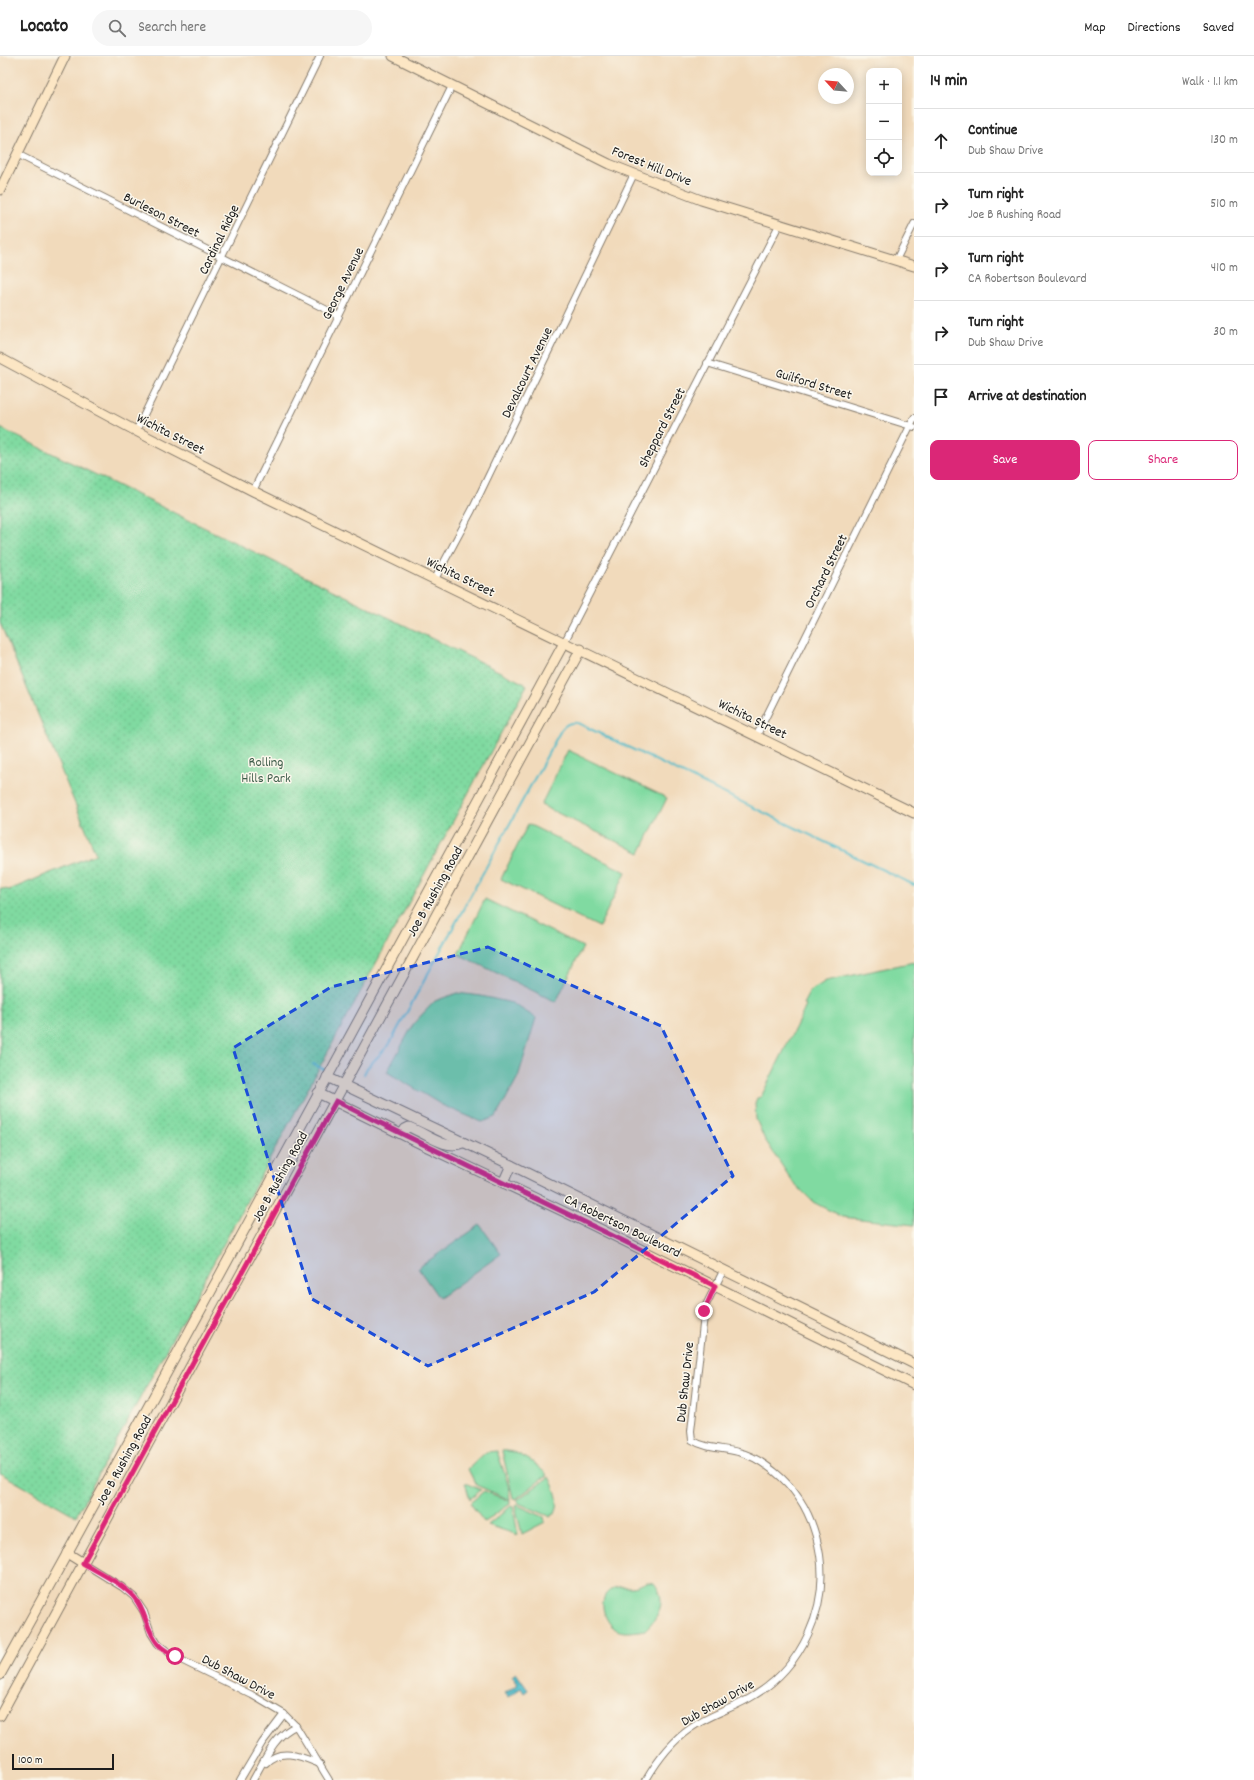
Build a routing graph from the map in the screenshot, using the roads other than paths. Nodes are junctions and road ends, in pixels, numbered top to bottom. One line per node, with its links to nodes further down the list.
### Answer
1 (65, 56): 5 (street)
2 (320, 56): 10 (street, Cardinal Ridge)
3 (393, 56): 4 (street, Forest Hill Drive)
4 (452, 86): 6 (street, Forest Hill Drive); 13 (street, George Avenue)
5 (17, 154): 7 (street); 10 (street, Burleson Street)
6 (634, 174): 8 (street, Forest Hill Drive); 20 (street, Devalcourt Avenue)
7 (0, 190)
8 (780, 223): 11 (street, Forest Hill Drive); 15 (street, Sheppard Street)
9 (914, 224): 11 (street)
10 (222, 258): 13 (street, Burleson Street); 18 (street, Cardinal Ridge)
11 (896, 260): 12 (street, Forest Hill Drive)
12 (914, 266)
13 (339, 316): 19 (street, George Avenue)
14 (0, 358): 18 (street, Wichita Street)
15 (707, 363): 17 (street, Guilford Street); 21 (street, Sheppard Street)
16 (914, 418): 17 (street, Orchard Street)
17 (912, 426): 23 (street, Orchard Street)
18 (136, 431): 19 (street, Wichita Street)
19 (253, 490): 20 (street, Wichita Street)
20 (435, 579): 21 (street, Wichita Street)
21 (565, 641): 22 (street, Wichita Street); 25 (street, Joe B Rushing Road)
22 (581, 649): 23 (street, Wichita Street); 26 (street, Joe B Rushing Road)
23 (757, 735): 24 (street, Wichita Street)
24 (914, 813)
25 (327, 1077): 26 (street, CA Robertson Boulevard); 27 (street, Joe B Rushing Road)
26 (344, 1086): 28 (street, Joe B Rushing Road); 30 (street, CA Robertson Boulevard)
27 (318, 1092): 28 (street, CA Robertson Boulevard); 36 (street, Joe B Rushing Road)
28 (336, 1101): 29 (street, CA Robertson Boulevard); 38 (street, Joe B Rushing Road)
29 (402, 1134): 30 (street); 32 (street, CA Robertson Boulevard)
30 (463, 1143): 31 (street, CA Robertson Boulevard)
31 (511, 1165): 32 (street); 33 (street, CA Robertson Boulevard)
32 (502, 1183): 34 (street, CA Robertson Boulevard)
33 (599, 1210): 34 (street); 35 (street, CA Robertson Boulevard)
34 (592, 1225): 37 (street, CA Robertson Boulevard)
35 (723, 1271): 37 (street, Dub Shaw Drive); 39 (street, CA Robertson Boulevard)
36 (214, 1286): 38 (street); 41 (street, Joe B Rushing Road)
37 (715, 1286): 40 (street, CA Robertson Boulevard); 54 (street, Dub Shaw Drive)
38 (229, 1295): 42 (street, Joe B Rushing Road)
39 (914, 1364)
40 (914, 1385)
41 (148, 1407): 42 (street); 43 (street, Joe B Rushing Road)
42 (164, 1415): 44 (street, Joe B Rushing Road)
43 (67, 1553): 44 (street); 45 (street, Joe B Rushing Road)
44 (83, 1563): 46 (street, Dub Shaw Drive); 47 (street, Joe B Rushing Road)
45 (0, 1675)
46 (284, 1714): 48 (street, Dub Shaw Drive); 51 (street, Dub Shaw Drive)
47 (0, 1716)
48 (296, 1726): 49 (street, Dub Shaw Drive); 50 (street)
49 (320, 1764): 50 (street); 53 (street, Dub Shaw Drive)
50 (259, 1769): 52 (street)
51 (240, 1780)
52 (252, 1780)
53 (329, 1780)
54 (646, 1780)

